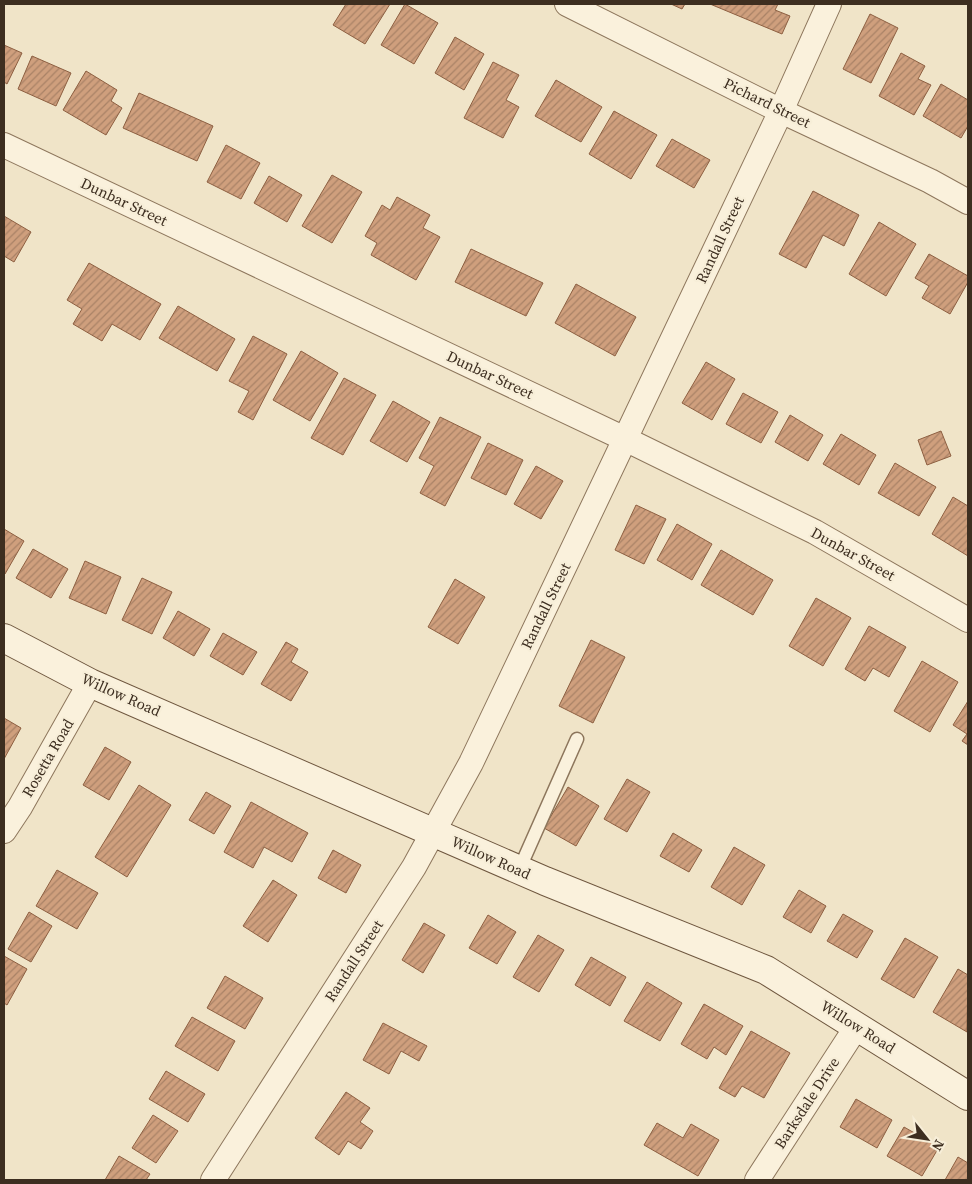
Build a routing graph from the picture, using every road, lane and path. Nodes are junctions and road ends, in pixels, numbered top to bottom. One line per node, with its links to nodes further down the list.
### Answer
1 (567, 4): 3 (street, Pichard Street)
2 (829, 4): 3 (street, Randall Street)
3 (781, 111): 5 (street, Pichard Street); 6 (street, Randall Street)
4 (4, 145): 6 (street, Dunbar Street)
5 (968, 202)
6 (626, 439): 7 (street, Dunbar Street); 12 (street, Randall Street)
7 (968, 620)
8 (4, 638): 9 (street, Willow Road)
9 (90, 683): 11 (street, Rosetta Road); 12 (street, Willow Road)
10 (577, 739): 13 (lane)
11 (4, 831)
12 (433, 832): 13 (street, Willow Road); 16 (street, Randall Street)
13 (519, 870): 14 (street, Willow Road)
14 (856, 1026): 15 (street, Willow Road); 17 (street, Barksdale Drive)
15 (968, 1096)
16 (213, 1180)
17 (757, 1180)

